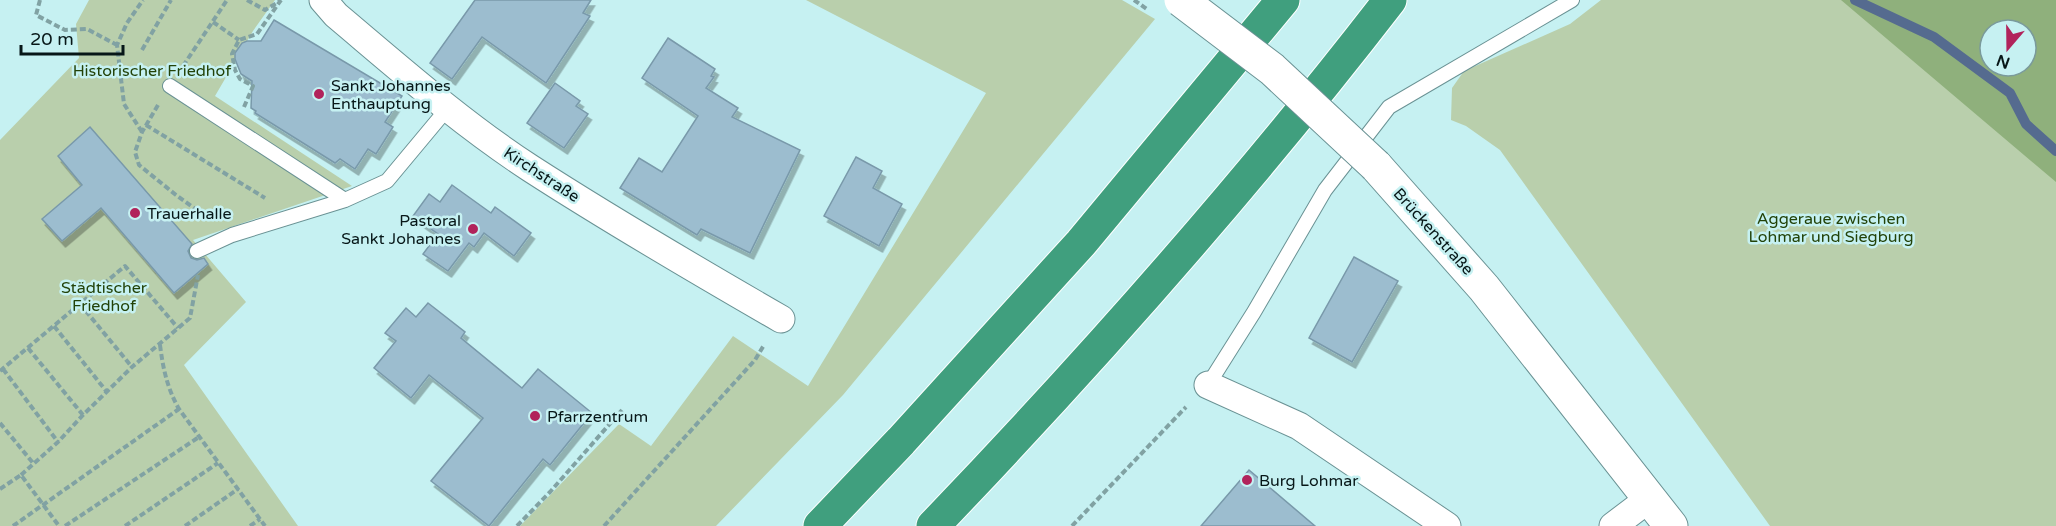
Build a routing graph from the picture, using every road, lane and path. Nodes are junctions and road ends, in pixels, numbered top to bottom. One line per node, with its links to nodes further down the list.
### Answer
1 (40, 0): 14 (path)
2 (143, 0): 14 (path)
3 (171, 0): 15 (path)
4 (227, 0): 12 (path)
5 (247, 0): 6 (path)
6 (281, 0): 13 (path)
7 (323, 0): 18 (street, Kirchstraße)
8 (1181, 0): 46 (street, Brückenstraße, bridge)
9 (1283, 0): 58 (highway)
10 (1390, 0): 59 (highway)
11 (1572, 0): 33 (lane)
12 (213, 22): 13 (path); 16 (path)
13 (239, 40): 17 (path)
14 (117, 45): 22 (path)
15 (142, 50)
16 (170, 86): 20 (lane)
17 (244, 109)
18 (447, 109): 20 (lane); 26 (street, Kirchstraße)
19 (146, 125): 21 (path)
20 (345, 200): 22 (lane)
21 (262, 206)
22 (232, 235): 23 (lane)
23 (197, 251)
24 (199, 272): 28 (path)
25 (80, 304): 27 (path); 28 (path); 31 (path)
26 (781, 319): 57 (path)
27 (54, 326): 30 (path); 34 (path)
28 (178, 328): 29 (path)
29 (160, 344): 31 (path); 35 (path)
30 (28, 348): 32 (path); 37 (path)
31 (132, 368): 34 (path)
32 (2, 370): 40 (path)
33 (1208, 385): 60 (path); 61 (street)
34 (107, 392): 37 (path)
35 (178, 409): 39 (path); 47 (path)
36 (622, 410): 56 (path)
37 (83, 415): 40 (path)
38 (0, 423): 41 (path)
39 (199, 437): 42 (path); 51 (path)
40 (58, 442): 41 (path)
41 (33, 463): 43 (path)
42 (218, 463): 45 (path); 52 (path)
43 (21, 475): 44 (path); 47 (path)
44 (0, 489)
45 (238, 489): 48 (path); 53 (path)
46 (1650, 498): 62 (street); 63 (street, Brückenstraße)
47 (44, 505): 49 (path); 50 (path)
48 (260, 519): 54 (path); 55 (path)
49 (13, 526)
50 (59, 526)
51 (65, 526)
52 (125, 526)
53 (185, 526)
54 (250, 526)
55 (265, 526)
56 (517, 526)
57 (604, 526)
58 (820, 526)
59 (933, 526)
60 (1072, 526)
61 (1447, 526)
62 (1613, 526)
63 (1671, 526)

